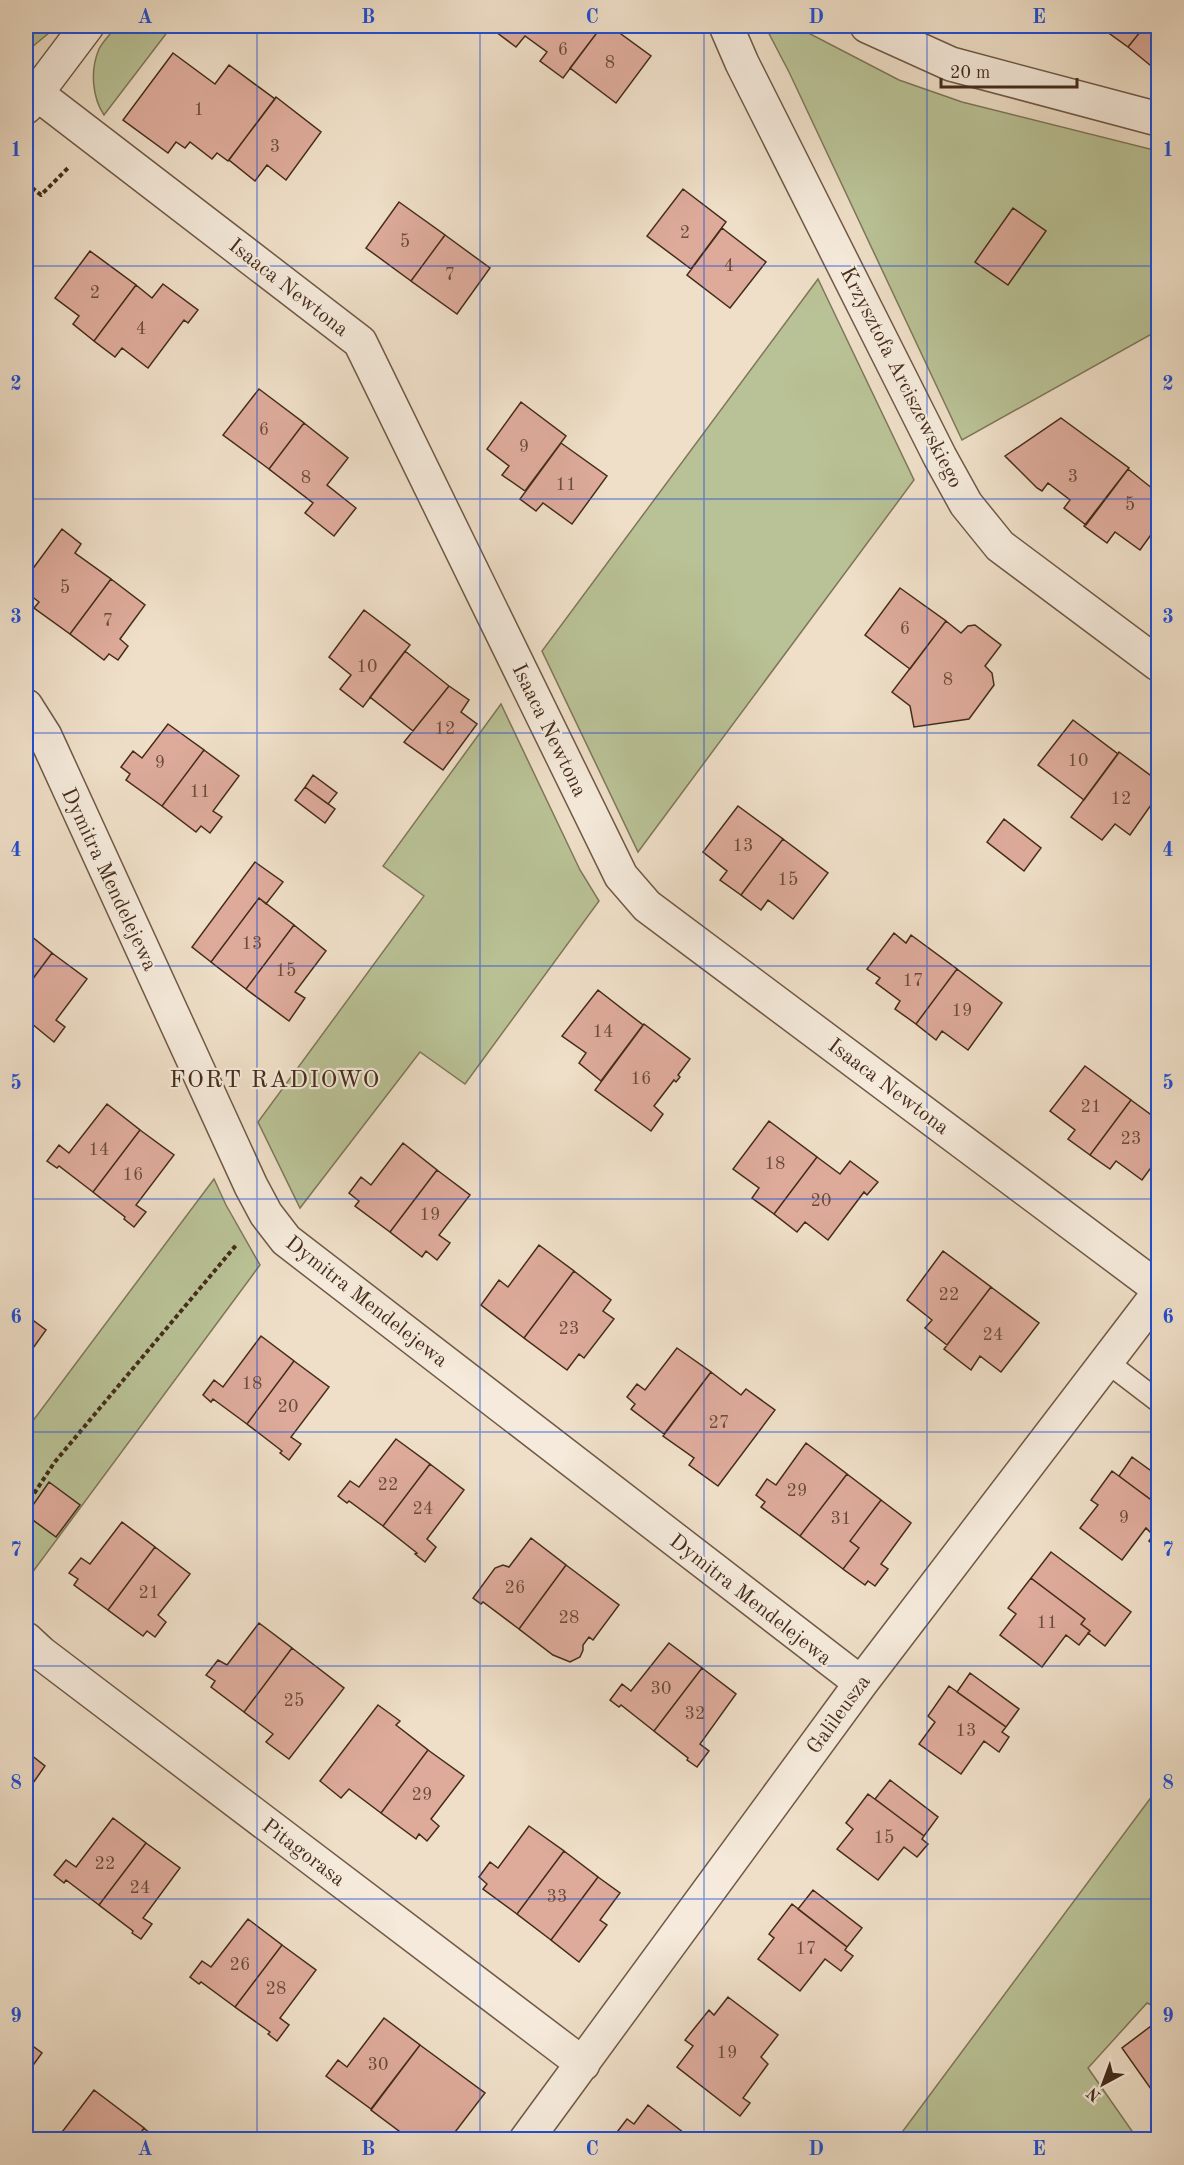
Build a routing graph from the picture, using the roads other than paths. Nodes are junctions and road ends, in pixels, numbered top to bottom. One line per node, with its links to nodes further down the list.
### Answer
1 (87, 26): 4 (street)
2 (726, 26): 6 (street, Krzysztofa Arciszewskiego)
3 (867, 26): 5 (street)
4 (31, 100): 8 (street, Isaaca Newtona)
5 (1158, 119)
6 (1158, 664)
7 (26, 706): 13 (street, Dymitra Mendelejewa)
8 (1158, 1288)
9 (1158, 1294): 10 (street, Galileusza)
10 (1107, 1362): 11 (lane); 13 (street, Galileusza)
11 (1158, 1401)
12 (26, 1640): 14 (street, Pitagorasa)
13 (861, 1683): 14 (street, Galileusza)
14 (583, 2064): 15 (street, Galileusza)
15 (526, 2139)

